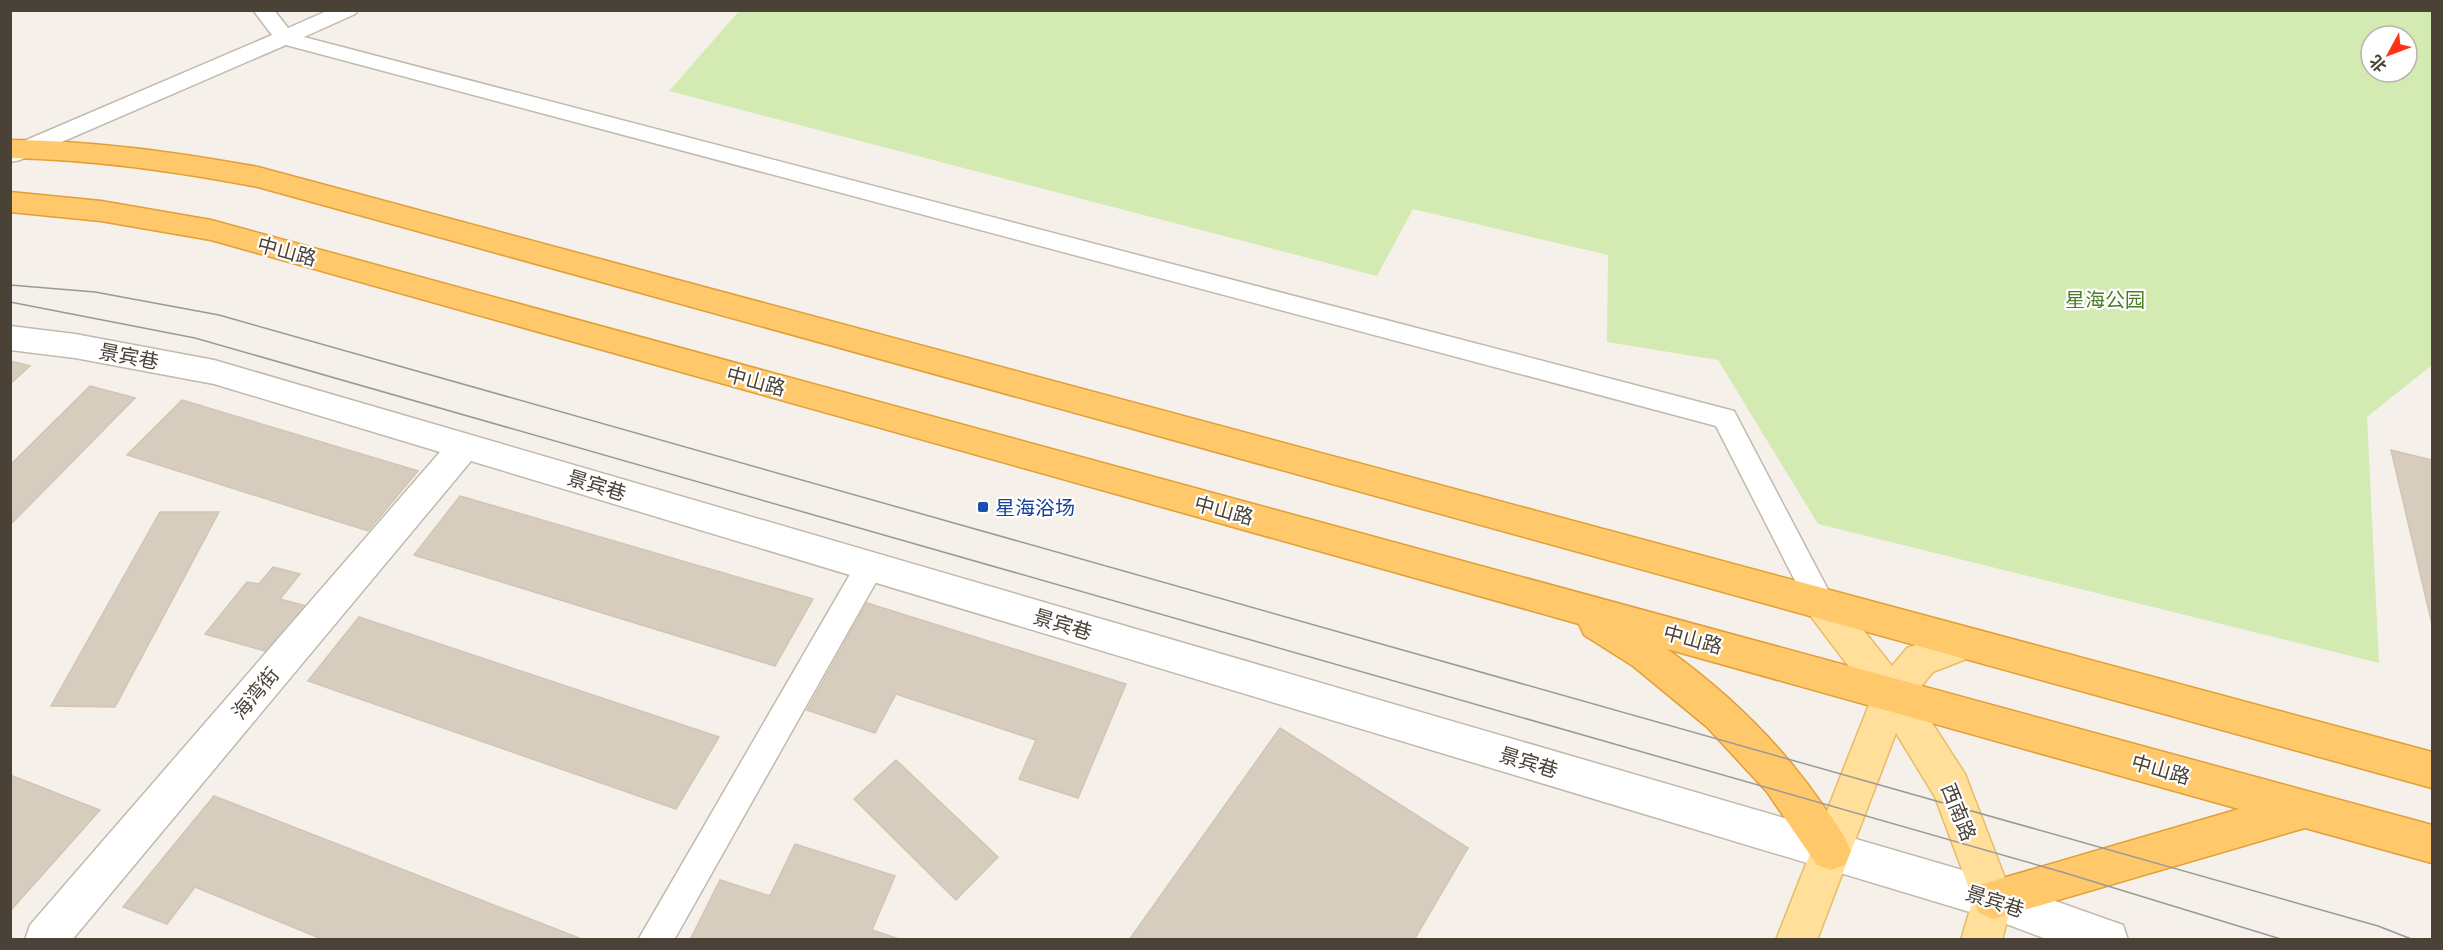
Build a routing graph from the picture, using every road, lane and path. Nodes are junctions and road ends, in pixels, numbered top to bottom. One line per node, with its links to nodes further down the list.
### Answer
1 (263, 10): 3 (lane)
2 (348, 10): 3 (lane)
3 (285, 38): 4 (lane); 10 (lane)
4 (15, 151): 10 (highway)
5 (10, 202): 9 (highway, 中山路)
6 (10, 338): 7 (street, 景宾巷)
7 (465, 446): 8 (street, 景宾巷); 18 (street, 海湾街)
8 (870, 566): 16 (street, 景宾巷); 19 (lane)
9 (1556, 602): 12 (highway, 中山路); 16 (highway)
10 (1821, 603): 11 (highway); 12 (main road, 西南路)
11 (1966, 643): 12 (main road); 13 (highway)
12 (1892, 694): 14 (highway, 中山路); 16 (main road); 17 (main road, 西南路)
13 (2433, 770)
14 (2305, 809): 15 (highway, 中山路); 17 (highway)
15 (2433, 844)
16 (1831, 851): 17 (street, 景宾巷); 20 (main road)
17 (1993, 899): 21 (main road); 22 (street, 景宾巷)
18 (45, 939)
19 (655, 939)
20 (1796, 939)
21 (1980, 939)
22 (2108, 939)

